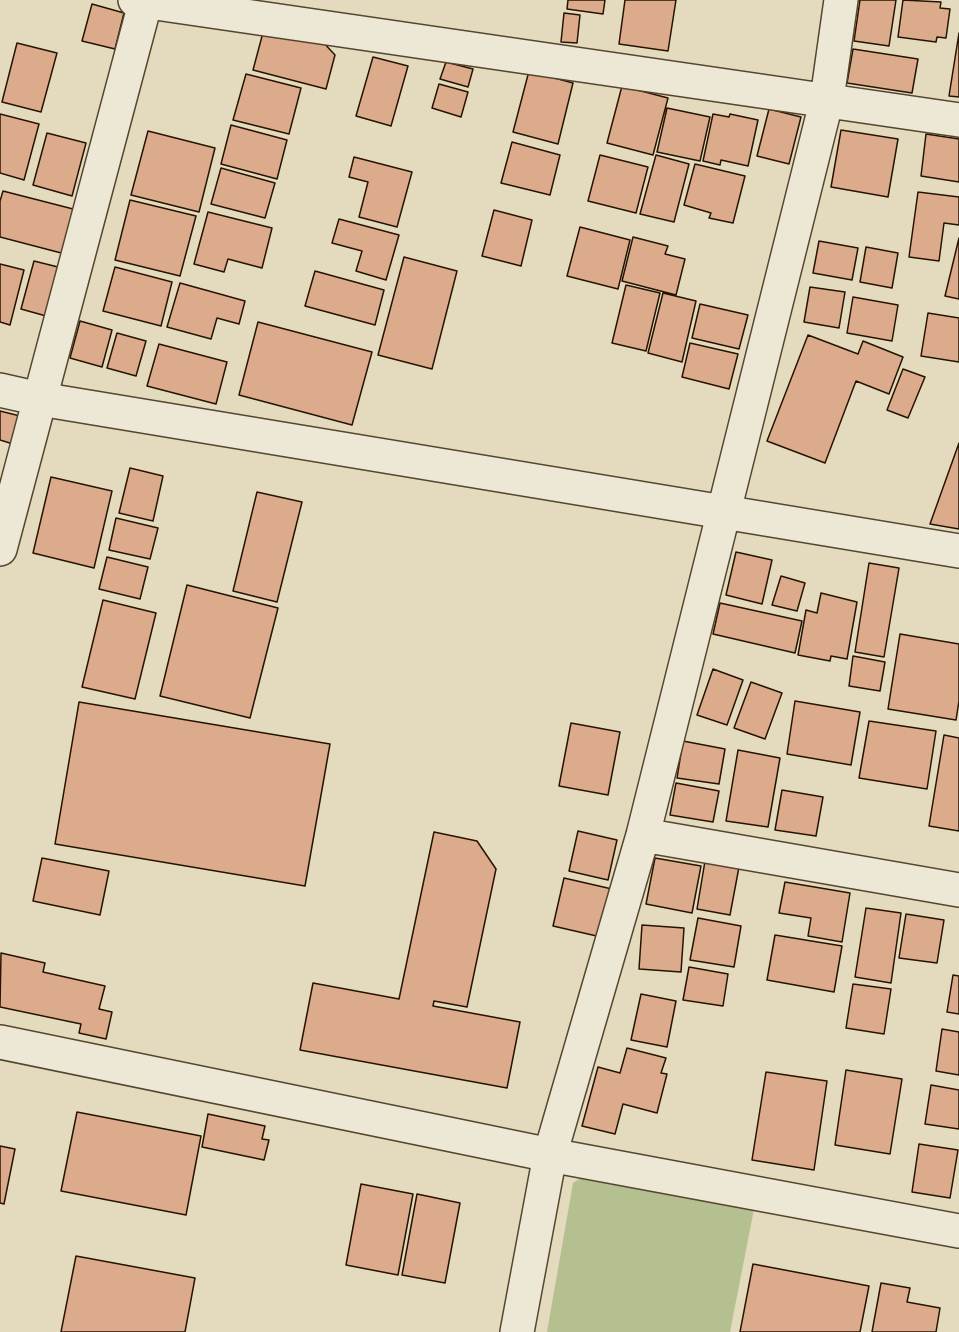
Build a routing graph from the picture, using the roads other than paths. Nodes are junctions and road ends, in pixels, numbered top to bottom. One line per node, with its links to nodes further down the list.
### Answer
1 (841, 0): 3 (street)
2 (142, 1): 3 (street); 6 (street)
3 (828, 99): 4 (street); 7 (street)
4 (959, 120)
5 (0, 390): 6 (street)
6 (40, 399): 7 (street); 8 (street)
7 (725, 514): 9 (street); 10 (street)
8 (0, 549)
9 (959, 551)
10 (643, 835): 11 (street); 13 (street)
11 (959, 890)
12 (0, 1042): 13 (street)
13 (550, 1155): 14 (street); 15 (street)
14 (959, 1231)
15 (517, 1332)

